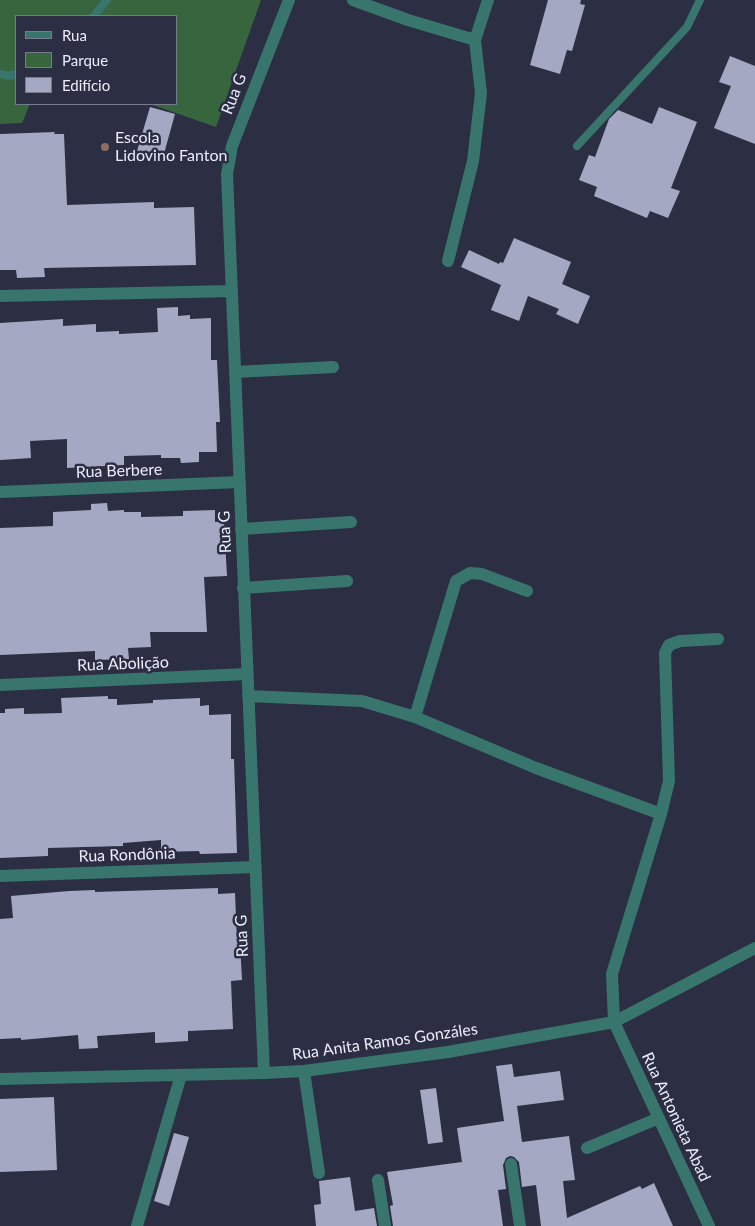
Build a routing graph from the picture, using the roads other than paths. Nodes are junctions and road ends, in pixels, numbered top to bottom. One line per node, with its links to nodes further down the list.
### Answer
1 (107, 0): 6 (lane)
2 (289, 0): 12 (street, Rua G)
3 (353, 0): 7 (street)
4 (488, 0): 7 (street)
5 (700, 0): 10 (lane)
6 (95, 15)
7 (475, 40): 11 (street)
8 (0, 74): 9 (lane)
9 (15, 74)
10 (577, 146)
11 (448, 261)
12 (232, 291): 13 (street); 15 (street, Rua G)
13 (0, 296)
14 (333, 367): 15 (street)
15 (235, 372): 16 (street, Rua G)
16 (239, 482): 17 (street, Rua Berbere); 19 (street, Rua G)
17 (0, 492)
18 (352, 522): 19 (street)
19 (241, 529): 21 (street, Rua G)
20 (348, 582): 21 (street)
21 (243, 588): 24 (street, Rua G)
22 (527, 591): 27 (street)
23 (718, 639): 28 (street)
24 (247, 674): 25 (street, Rua Abolição); 26 (street, Rua G)
25 (0, 685)
26 (248, 696): 27 (street); 29 (street, Rua G)
27 (415, 717): 28 (street)
28 (661, 814): 32 (street)
29 (255, 867): 30 (street, Rua Rondônia); 34 (street, Rua G)
30 (0, 876)
31 (755, 948): 32 (street, Rua Anita Ramos Gonzáles)
32 (614, 1022): 33 (street, Rua Anita Ramos Gonzáles); 37 (street, Rua Antonieta Abad)
33 (304, 1071): 34 (street, Rua Anita Ramos Gonzáles); 40 (street)
34 (264, 1073): 35 (street, Rua Anita Ramos Gonzáles)
35 (181, 1075): 36 (street, Rua Anita Ramos Gonzáles); 42 (street)
36 (0, 1079)
37 (658, 1118): 38 (street); 45 (street, Rua Antonieta Abad)
38 (587, 1148)
39 (511, 1164): 44 (street)
40 (319, 1173)
41 (378, 1180): 43 (street)
42 (137, 1226)
43 (385, 1226)
44 (520, 1226)
45 (709, 1226)

